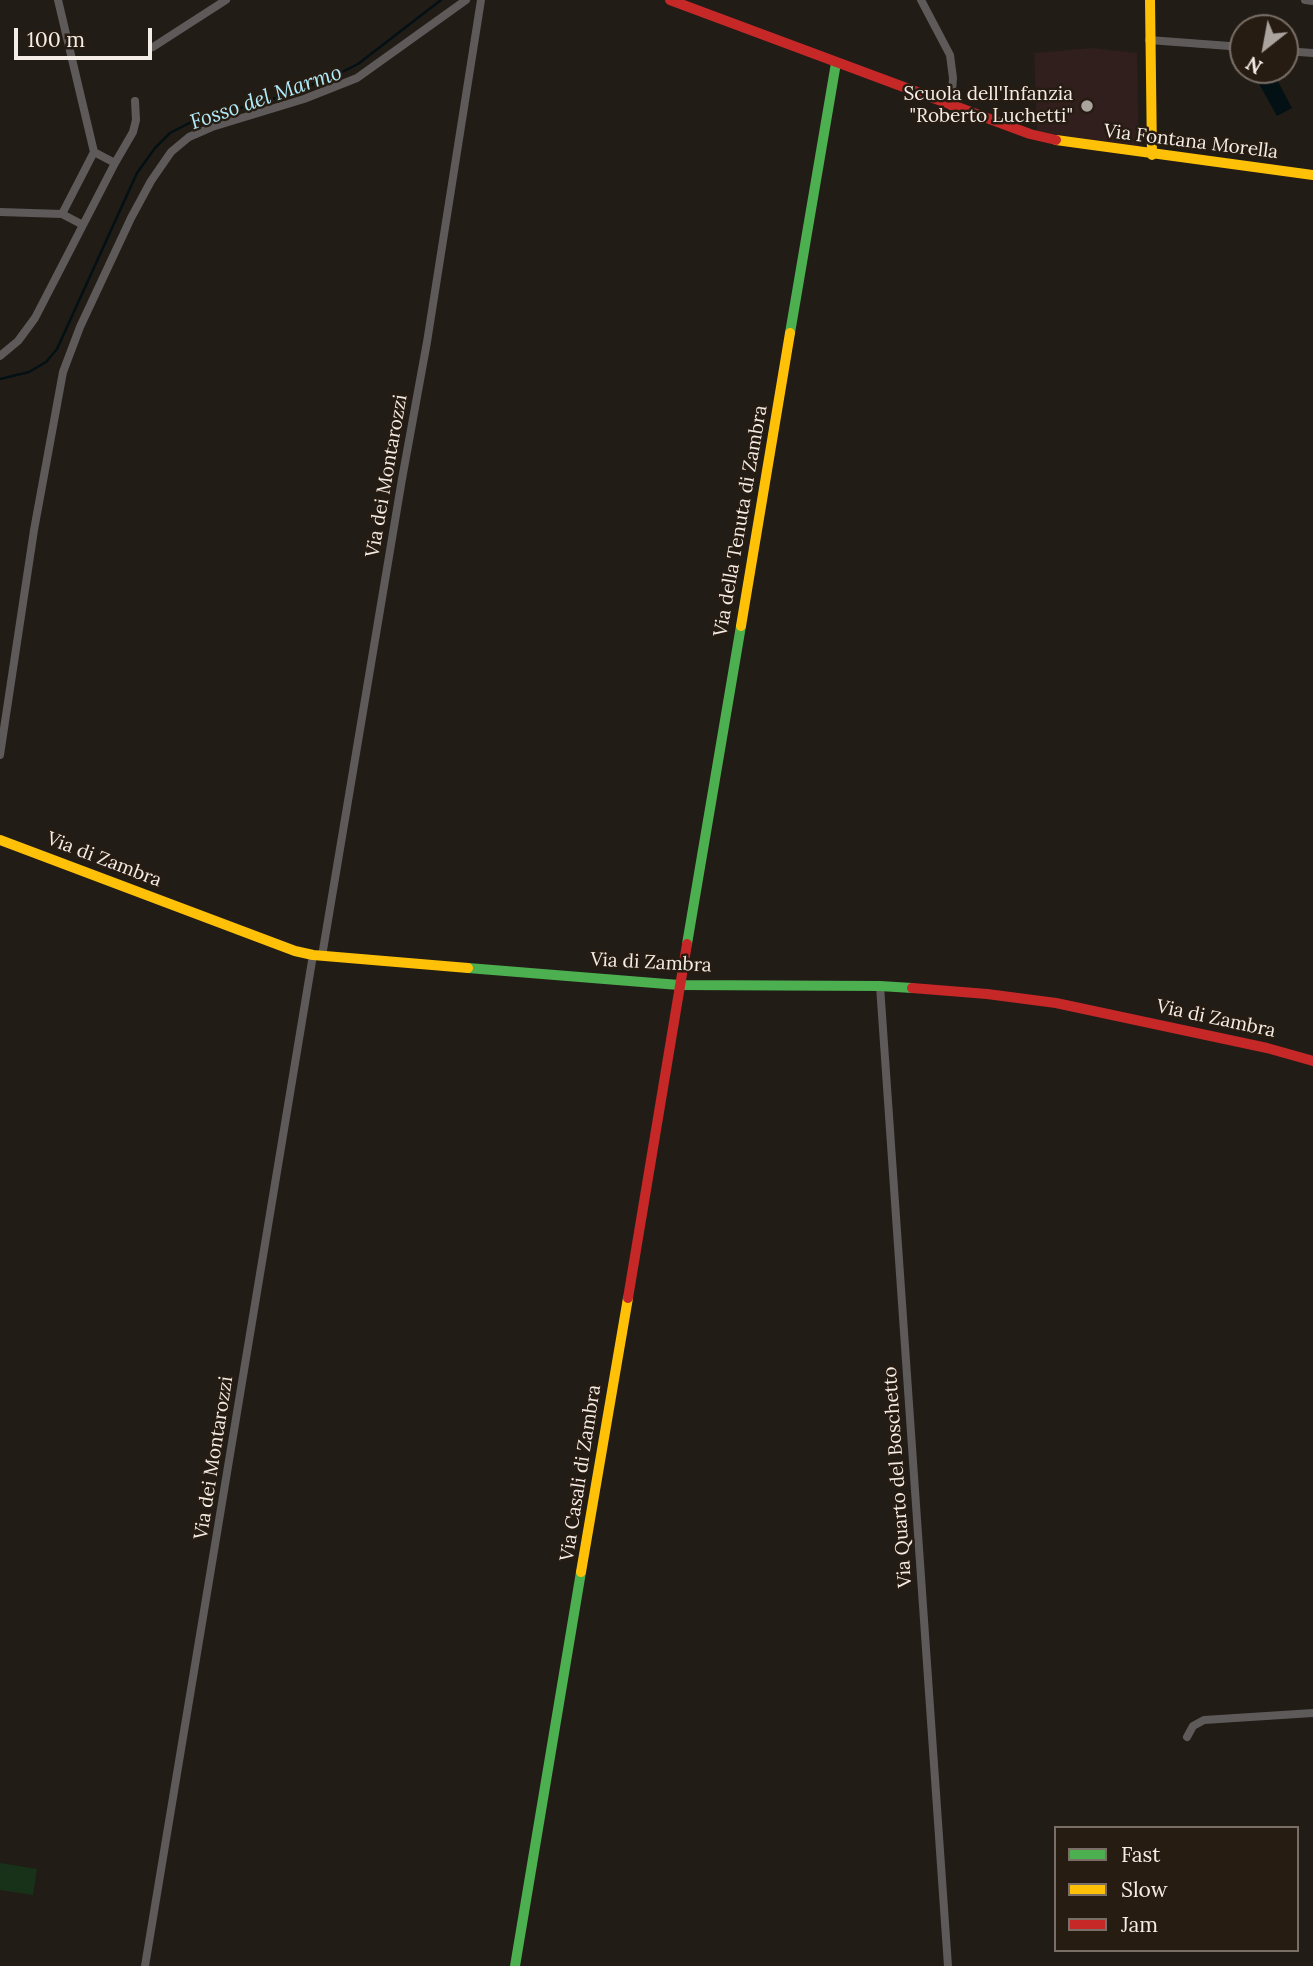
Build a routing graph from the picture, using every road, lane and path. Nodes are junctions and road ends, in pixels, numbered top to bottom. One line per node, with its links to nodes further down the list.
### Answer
1 (58, 0): 16 (street)
2 (226, 0): 12 (street)
3 (466, 0): 24 (street)
4 (481, 0): 26 (street, Via dei Montarozzi)
5 (670, 0): 13 (street, Via Fontana Morella)
6 (921, 0): 15 (street)
7 (1150, 0): 10 (street)
8 (1305, 0): 9 (street)
9 (1313, 1)
10 (1149, 40): 11 (street); 17 (street)
11 (1229, 46)
12 (153, 47)
13 (836, 63): 15 (street, Via Fontana Morella); 27 (street, Via della Tenuta di Zambra)
14 (135, 101): 18 (street)
15 (951, 106): 17 (street, Via Fontana Morella)
16 (94, 152): 18 (street); 21 (street)
17 (1152, 155): 19 (street, Via Fontana Morella)
18 (115, 163): 22 (street)
19 (1313, 175)
20 (0, 212): 21 (street)
21 (62, 214): 22 (street)
22 (83, 225): 23 (street)
23 (0, 356)
24 (0, 755)
25 (0, 840): 26 (street, Via di Zambra)
26 (318, 956): 27 (street, Via di Zambra); 32 (street, Via dei Montarozzi)
27 (679, 985): 28 (street, Via di Zambra); 33 (street, Via Casali di Zambra)
28 (880, 986): 29 (street, Via di Zambra); 34 (street, Via Quarto del Boschetto)
29 (1313, 1061)
30 (1313, 1713): 31 (street)
31 (1187, 1737)
32 (145, 1966)
33 (515, 1966)
34 (948, 1966)

